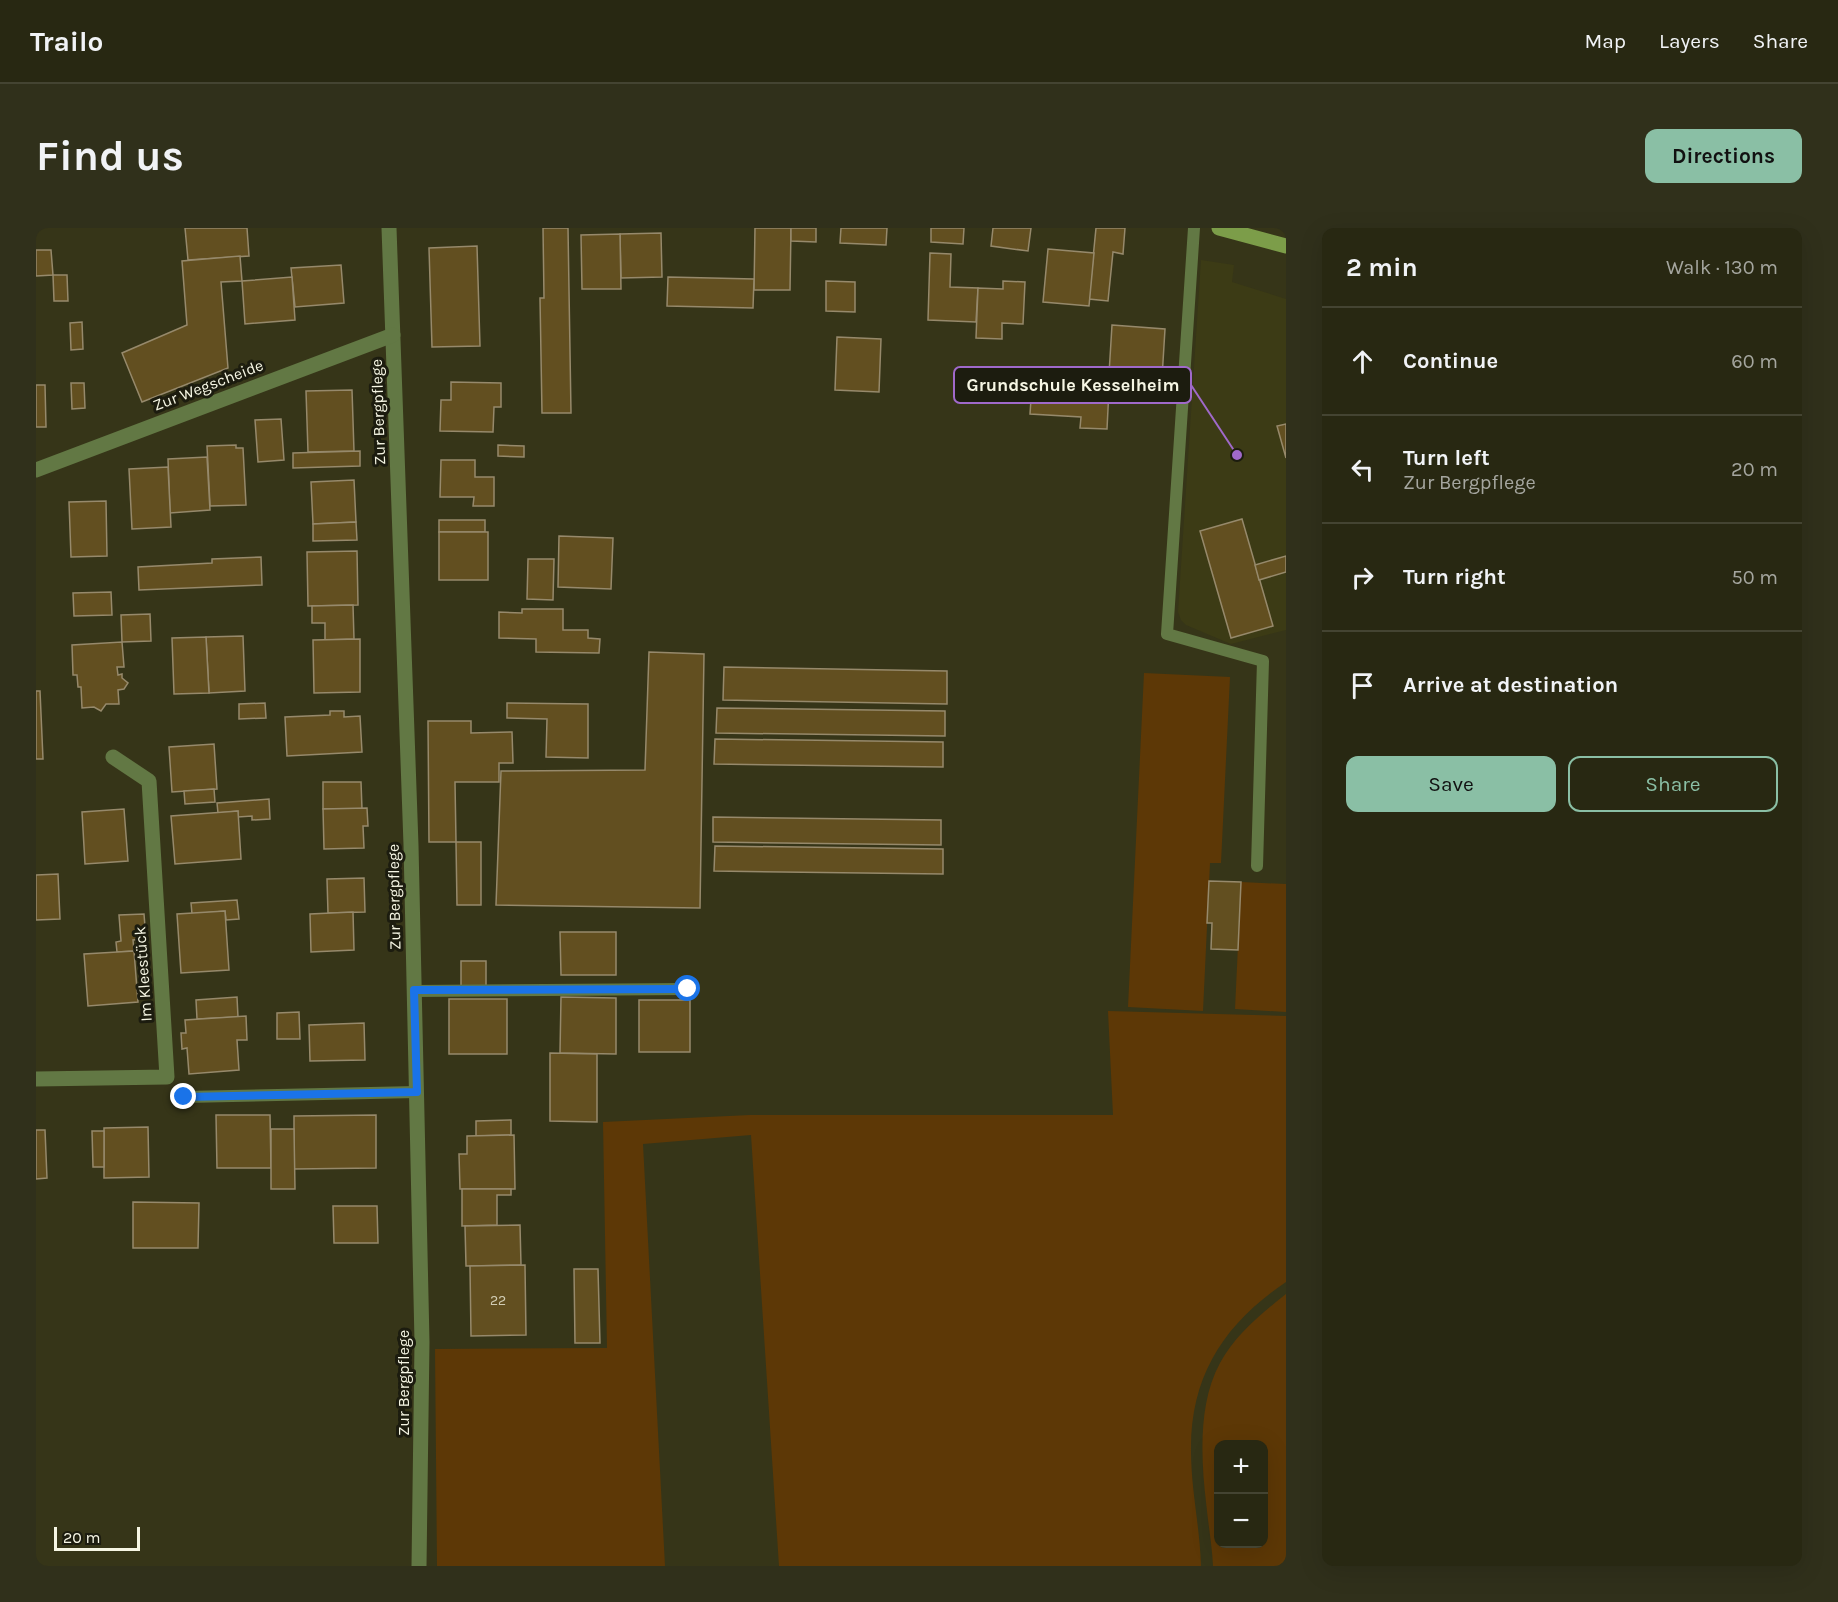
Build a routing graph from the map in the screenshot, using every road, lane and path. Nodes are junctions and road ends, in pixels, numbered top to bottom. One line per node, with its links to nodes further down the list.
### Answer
1 (389, 228): 5 (street, Zur Bergpflege)
2 (1194, 228): 8 (lane)
3 (1219, 228): 4 (street)
4 (1286, 246)
5 (393, 335): 6 (street, Zur Wegscheide); 10 (street, Zur Bergpflege)
6 (36, 470)
7 (113, 757): 11 (street, Im Kleestück)
8 (1257, 866)
9 (688, 989): 10 (lane)
10 (414, 990): 12 (street, Zur Bergpflege)
11 (36, 1079)
12 (417, 1092): 13 (lane); 14 (street, Zur Bergpflege)
13 (184, 1097)
14 (419, 1566)

